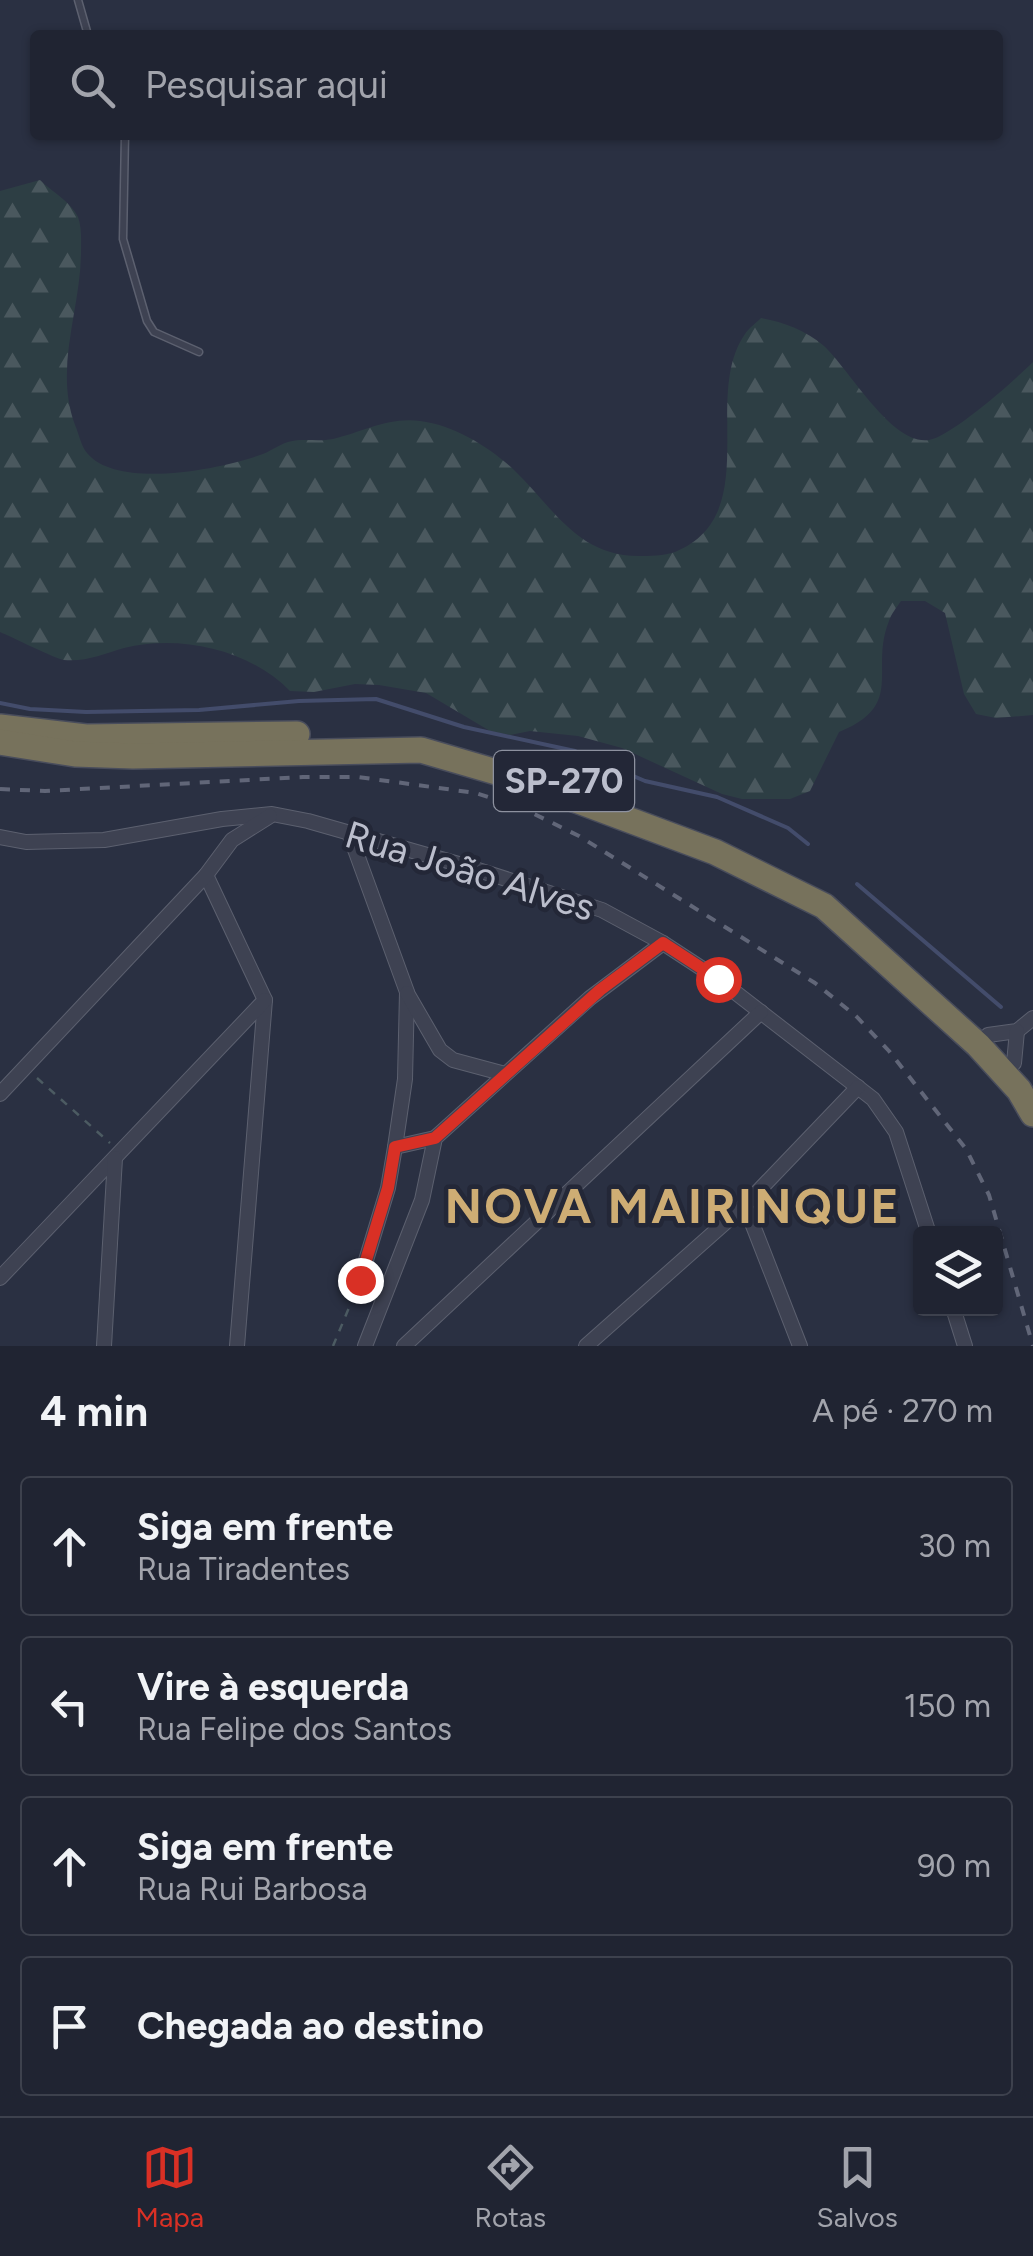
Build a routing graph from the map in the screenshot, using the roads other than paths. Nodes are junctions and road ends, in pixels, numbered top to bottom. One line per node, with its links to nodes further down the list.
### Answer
1 (78, 0): 2 (lane)
2 (87, 30)
3 (125, 140): 4 (lane)
4 (199, 352)
5 (0, 727): 17 (highway, SP-270)
6 (0, 742): 23 (highway, SP-270)
7 (272, 814): 8 (street, Rua João Alves); 9 (street, Rua João Alves); 10 (street)
8 (349, 833): 11 (street, Rua João Alves); 12 (street)
9 (0, 837)
10 (206, 875): 13 (street); 22 (street)
11 (663, 943): 14 (street, Rua João Alves); 19 (street)
12 (406, 992): 19 (street); 25 (street)
13 (264, 1000): 26 (street); 33 (street)
14 (761, 1012): 20 (street, Rua João Alves); 35 (street)
15 (1033, 1018): 16 (street)
16 (1017, 1031): 17 (street); 18 (street)
17 (988, 1035): 18 (highway, SP-270)
18 (1014, 1063): 21 (highway, SP-270)
19 (505, 1074): 24 (street)
20 (858, 1086): 27 (street); 28 (street, Rua João Alves)
21 (1033, 1087)
22 (0, 1094)
23 (1033, 1114)
24 (435, 1138): 25 (street); 34 (street)
25 (395, 1147): 30 (street)
26 (115, 1158): 29 (street); 32 (street)
27 (745, 1205): 36 (street); 37 (street)
28 (925, 1226)
29 (0, 1278)
30 (360, 1280)
31 (956, 1316): 38 (street)
32 (104, 1346)
33 (237, 1346)
34 (365, 1346)
35 (404, 1346)
36 (586, 1346)
37 (800, 1346)
38 (965, 1346)

